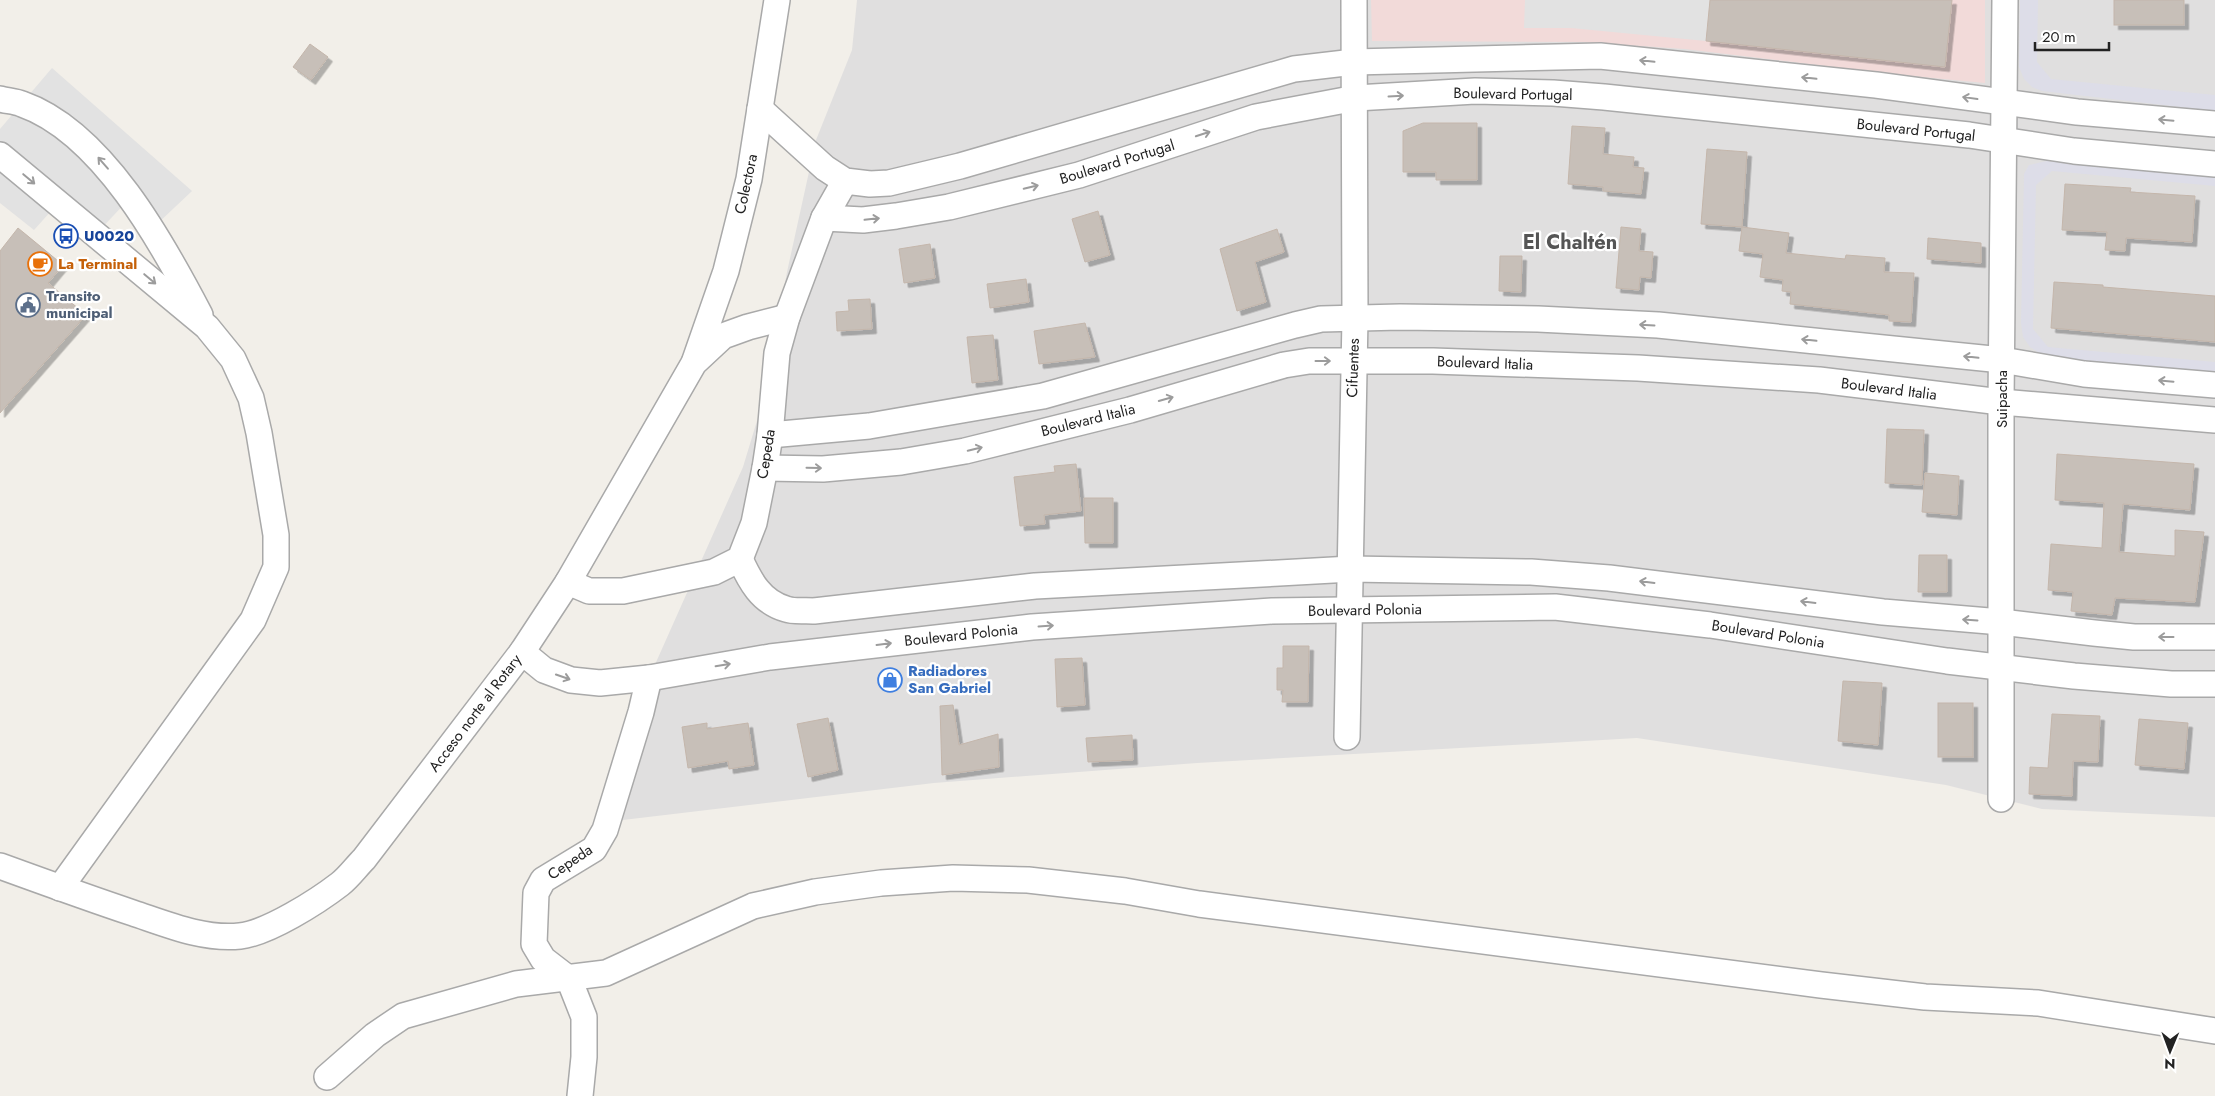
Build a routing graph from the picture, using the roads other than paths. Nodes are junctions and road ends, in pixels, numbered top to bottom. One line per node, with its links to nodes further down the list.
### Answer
1 (777, 0): 8 (street, Colectora)
2 (1354, 0): 4 (street, Cifuentes)
3 (2005, 0): 7 (street, Suipacha)
4 (1354, 62): 5 (street, Cifuentes); 7 (street, one-way to 4); 13 (street)
5 (1356, 98): 10 (street, Boulevard Portugal, one-way to 10); 14 (street, Boulevard Portugal, one-way to 5); 16 (street, Cifuentes)
6 (0, 99): 17 (street, one-way to 6)
7 (2005, 103): 9 (street, one-way to 7); 10 (street, Suipacha)
8 (760, 109): 13 (street); 20 (street, Colectora)
9 (2215, 124)
10 (2005, 141): 12 (street, Boulevard Portugal); 18 (street, Suipacha)
11 (0, 155): 17 (street, one-way to 17)
12 (2215, 164)
13 (845, 181): 14 (street, Cepeda)
14 (824, 218): 15 (street, Cepeda)
15 (787, 317): 20 (street, Acceso norte al Rotary); 24 (street, Cepeda)
16 (1355, 318): 18 (street, one-way to 16); 19 (street, Cifuentes); 24 (street)
17 (206, 327): 39 (street)
18 (2002, 360): 21 (street, one-way to 18); 22 (street, Suipacha)
19 (1353, 362): 22 (street, Boulevard Italia); 25 (street, Boulevard Italia, one-way to 19); 27 (street, Cifuentes)
20 (694, 363): 28 (street, Acceso norte al Rotary)
21 (2215, 385)
22 (2002, 402): 23 (street, Boulevard Italia); 30 (street, Suipacha)
23 (2215, 420)
24 (770, 435): 25 (street, Cepeda)
25 (765, 468): 26 (street, Cepeda)
26 (740, 559): 27 (street); 28 (street)
27 (1350, 569): 29 (street, Cifuentes); 30 (street, one-way to 27)
28 (568, 582): 32 (street, Acceso norte al Rotary)
29 (1349, 610): 33 (street, Boulevard Polonia); 34 (street, Boulevard Polonia, one-way to 29); 36 (street, Cifuentes)
30 (2001, 622): 31 (street, one-way to 30); 33 (street, Suipacha)
31 (2215, 637)
32 (522, 652): 34 (street, Boulevard Polonia, one-way to 34); 39 (street, Acceso norte al Rotary)
33 (2000, 667): 35 (street, Boulevard Polonia); 37 (street, Suipacha)
34 (649, 678): 40 (street, Cepeda)
35 (2215, 684)
36 (1347, 737)
37 (2001, 799)
38 (0, 866): 39 (street, Acceso norte al Rotary)
39 (60, 888)
40 (569, 979): 41 (street); 42 (street); 43 (street)
41 (2215, 1031)
42 (327, 1077)
43 (580, 1096)

